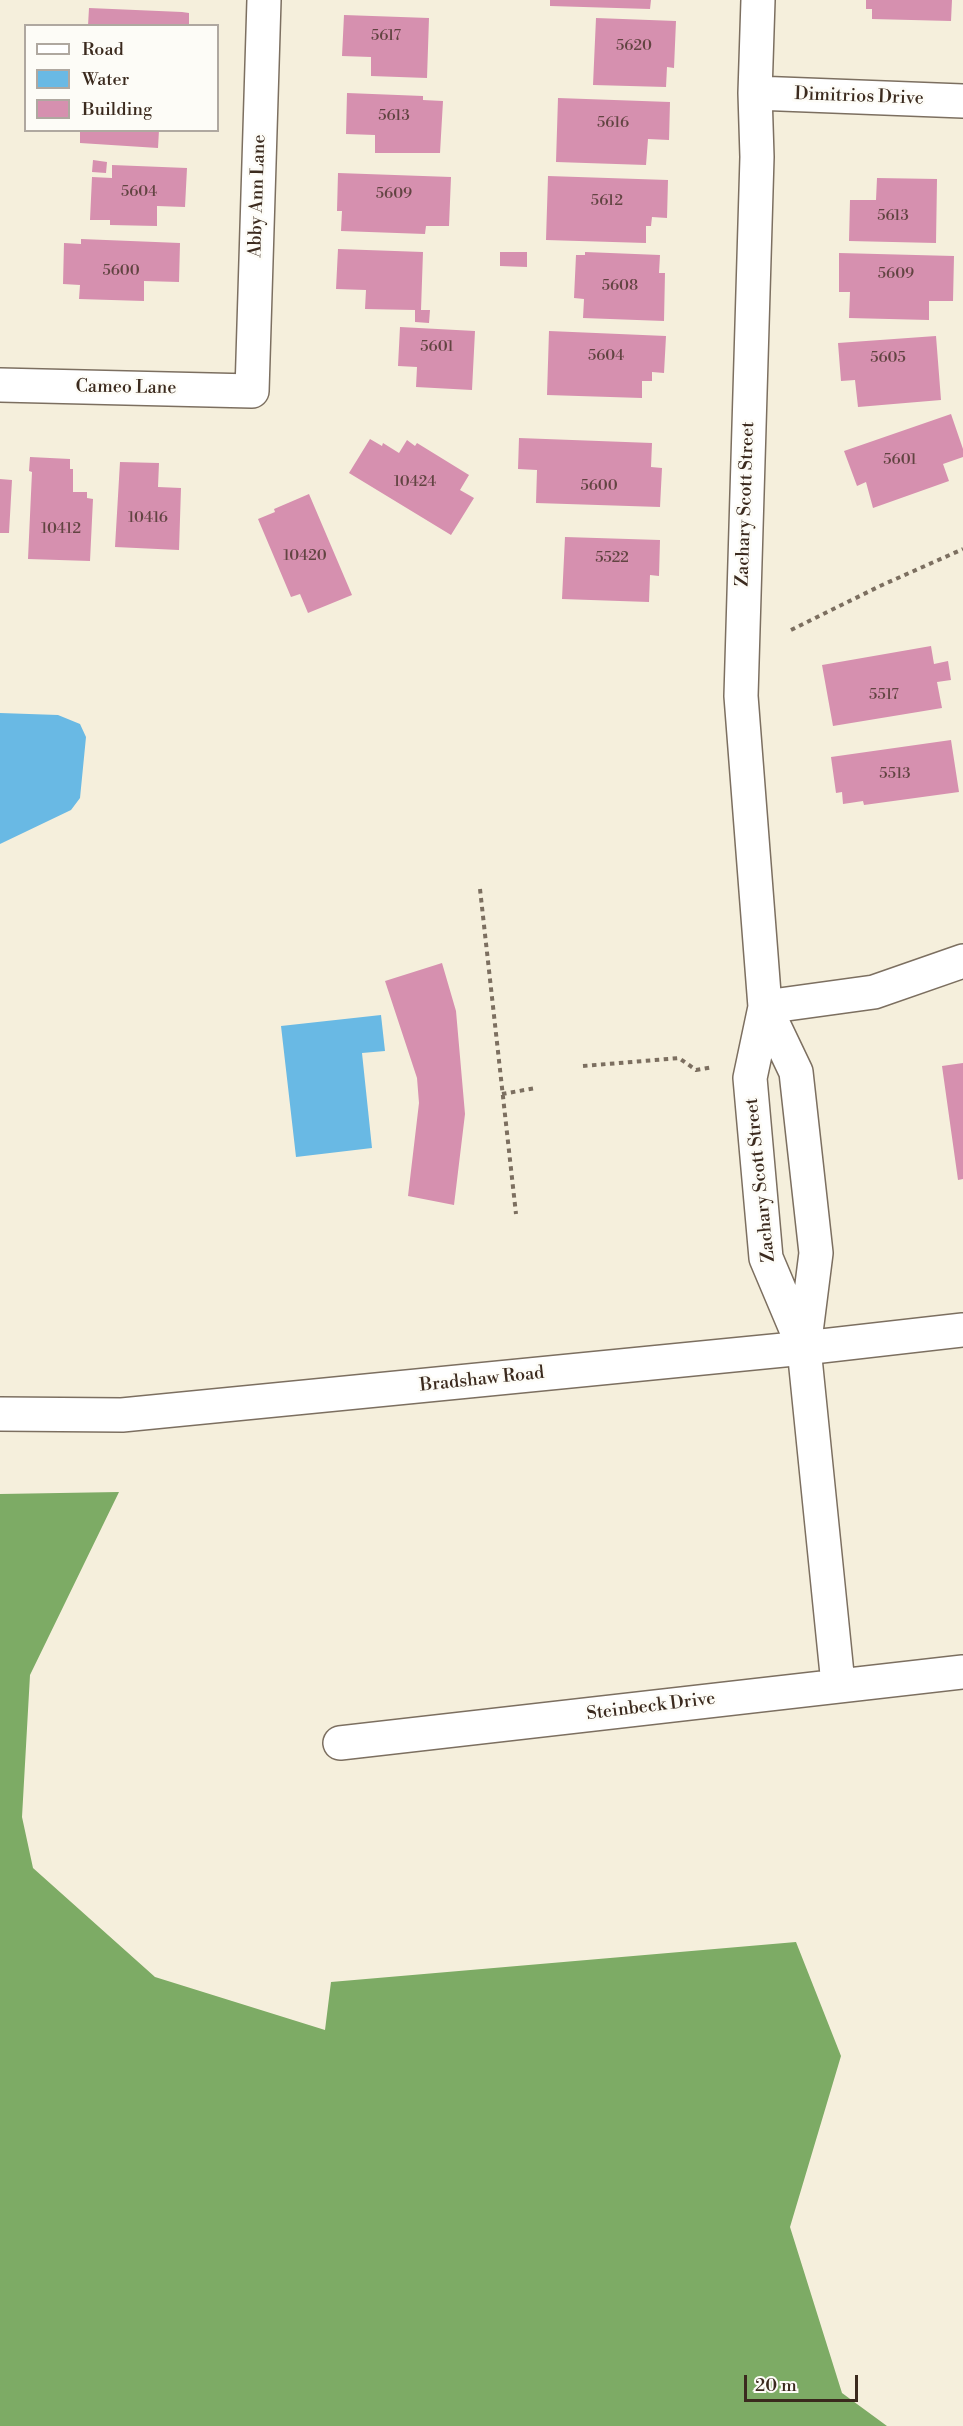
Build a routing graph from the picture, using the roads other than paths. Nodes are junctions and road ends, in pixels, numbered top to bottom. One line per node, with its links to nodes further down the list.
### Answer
1 (264, 0): 6 (street, Abby Ann Lane)
2 (758, 0): 3 (street, Zachary Scott Street)
3 (755, 93): 4 (street, Dimitrios Drive); 8 (street, Zachary Scott Street)
4 (963, 101)
5 (0, 385): 6 (street, Cameo Lane)
6 (252, 392)
7 (963, 961): 8 (street)
8 (765, 1007): 10 (street, Zachary Scott Street); 10 (street, Zachary Scott Street)
9 (963, 1330): 10 (street, Bradshaw Road)
10 (804, 1348): 11 (street, Bradshaw Road); 13 (street, Zachary Scott Street)
11 (0, 1414)
12 (963, 1672): 13 (street, Steinbeck Drive)
13 (838, 1684): 14 (street, Steinbeck Drive)
14 (340, 1743)

